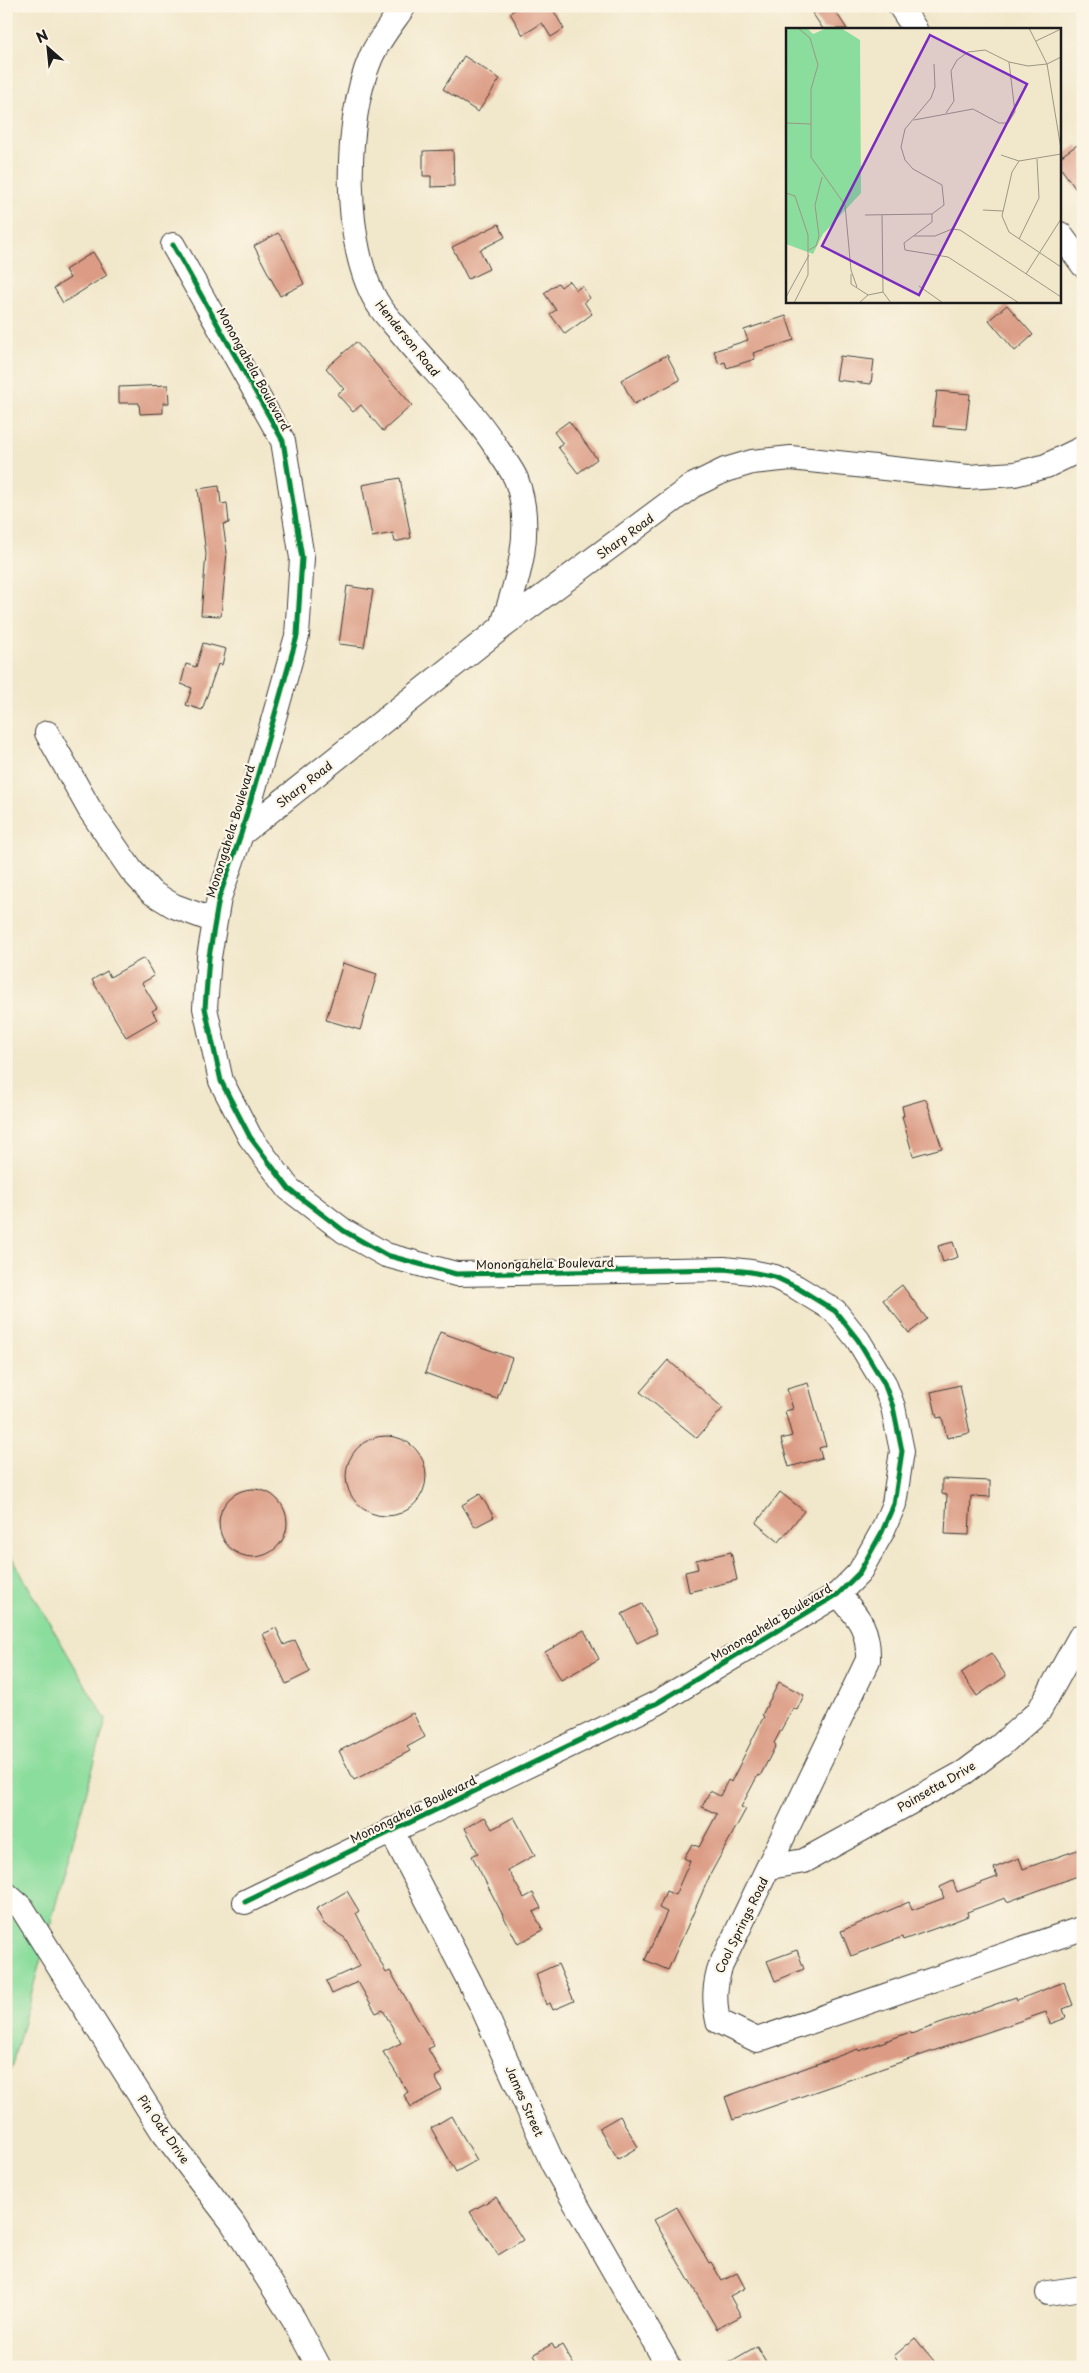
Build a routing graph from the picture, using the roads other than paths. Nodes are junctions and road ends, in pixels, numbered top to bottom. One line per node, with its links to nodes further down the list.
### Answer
1 (404, 6): 8 (street, Henderson Road)
2 (900, 6): 3 (street)
3 (914, 28)
4 (1062, 237): 6 (street)
5 (173, 246): 10 (street, Monongahela Boulevard)
6 (1083, 265)
7 (1083, 448): 8 (street, Sharp Road)
8 (502, 627): 10 (street, Sharp Road)
9 (48, 733): 11 (street)
10 (241, 834): 11 (street, Monongahela Boulevard)
11 (216, 921): 12 (street, Monongahela Boulevard)
12 (838, 1594): 14 (street, Monongahela Boulevard); 15 (street, Cool Springs Road)
13 (1083, 1635): 15 (street, Poinsetta Drive)
14 (391, 1830): 17 (street, Monongahela Boulevard); 22 (street, James Street)
15 (770, 1867): 18 (street, Cool Springs Road)
16 (6, 1894): 21 (street, Pin Oak Drive)
17 (245, 1902)
18 (1083, 1928)
19 (1083, 2288): 20 (street)
20 (1048, 2292)
21 (319, 2367)
22 (669, 2367)

